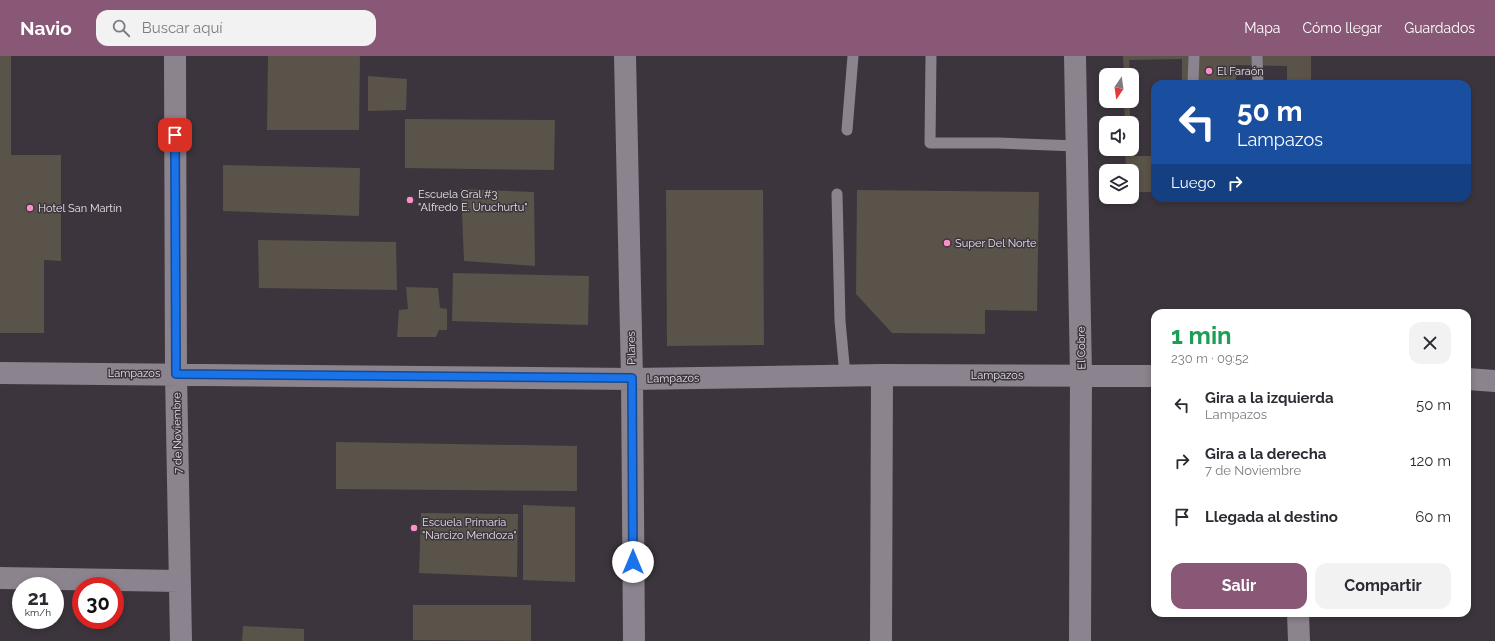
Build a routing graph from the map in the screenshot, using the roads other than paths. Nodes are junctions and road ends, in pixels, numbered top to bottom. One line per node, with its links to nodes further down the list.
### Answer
1 (175, 56): 14 (street, 7 de Noviembre)
2 (625, 56): 19 (street, Pilares)
3 (853, 56): 10 (lane)
4 (931, 56): 11 (lane)
5 (1075, 56): 11 (street, El Cobre)
6 (1194, 56): 8 (lane)
7 (1257, 56): 9 (lane)
8 (1193, 80)
9 (1258, 80)
10 (847, 130)
11 (1077, 146): 17 (street, El Cobre)
12 (837, 194): 15 (lane)
13 (0, 373): 14 (street, Lampazos)
14 (176, 374): 19 (street, Lampazos); 23 (street, 7 de Noviembre)
15 (845, 375): 16 (street, Lampazos); 19 (street, Lampazos)
16 (882, 375): 17 (street, Lampazos); 27 (street)
17 (1081, 375): 18 (street, Lampazos); 28 (street, El Cobre)
18 (1151, 376)
19 (632, 378): 26 (street, Pilares)
20 (1471, 379): 21 (street)
21 (1495, 381)
22 (0, 578): 23 (street)
23 (179, 581): 25 (street, 7 de Noviembre)
24 (1298, 617): 29 (street)
25 (181, 641)
26 (634, 641)
27 (881, 641)
28 (1080, 641)
29 (1299, 641)

